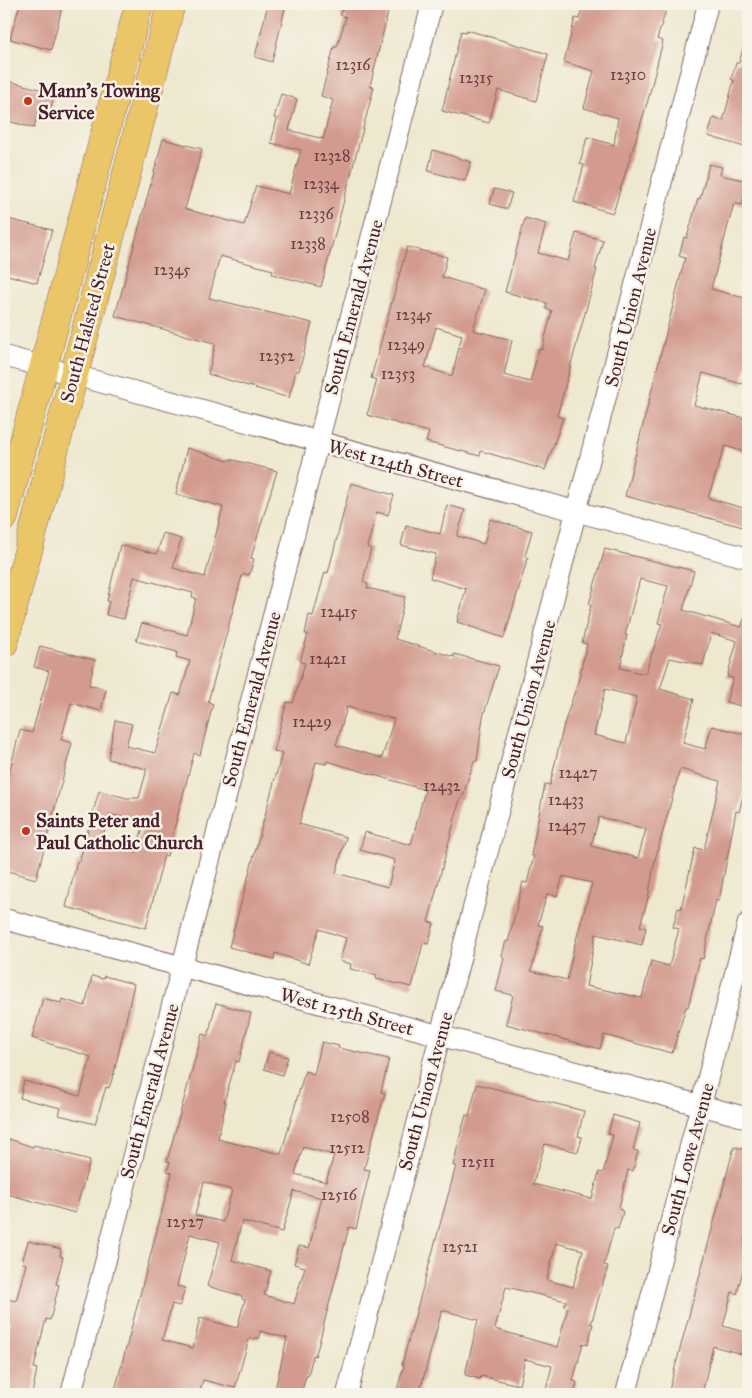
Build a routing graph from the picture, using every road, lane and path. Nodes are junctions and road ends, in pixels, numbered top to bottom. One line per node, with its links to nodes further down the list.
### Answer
1 (138, 4): 6 (main road, South Halsted Street)
2 (170, 4): 7 (main road, South Halsted Street)
3 (432, 4): 8 (street, South Emerald Avenue)
4 (708, 4): 9 (street, South Union Avenue)
5 (4, 356): 6 (street, West 124th Street)
6 (43, 367): 7 (street, West 124th Street); 10 (main road, South Halsted Street)
7 (74, 375): 8 (street, West 124th Street); 12 (main road, South Halsted Street)
8 (318, 442): 9 (street, West 124th Street); 15 (street, South Emerald Avenue)
9 (578, 512): 11 (street, West 124th Street); 16 (street, South Union Avenue)
10 (4, 517)
11 (748, 558)
12 (4, 643)
13 (4, 919): 15 (street, West 125th Street)
14 (748, 923): 17 (street, South Lowe Avenue)
15 (182, 966): 16 (street, West 125th Street); 19 (street, South Emerald Avenue)
16 (440, 1035): 17 (street, West 125th Street); 20 (street, South Union Avenue)
17 (701, 1105): 18 (street, West 125th Street); 21 (street, South Lowe Avenue)
18 (748, 1118)
19 (71, 1394)
20 (347, 1394)
21 (626, 1394)

